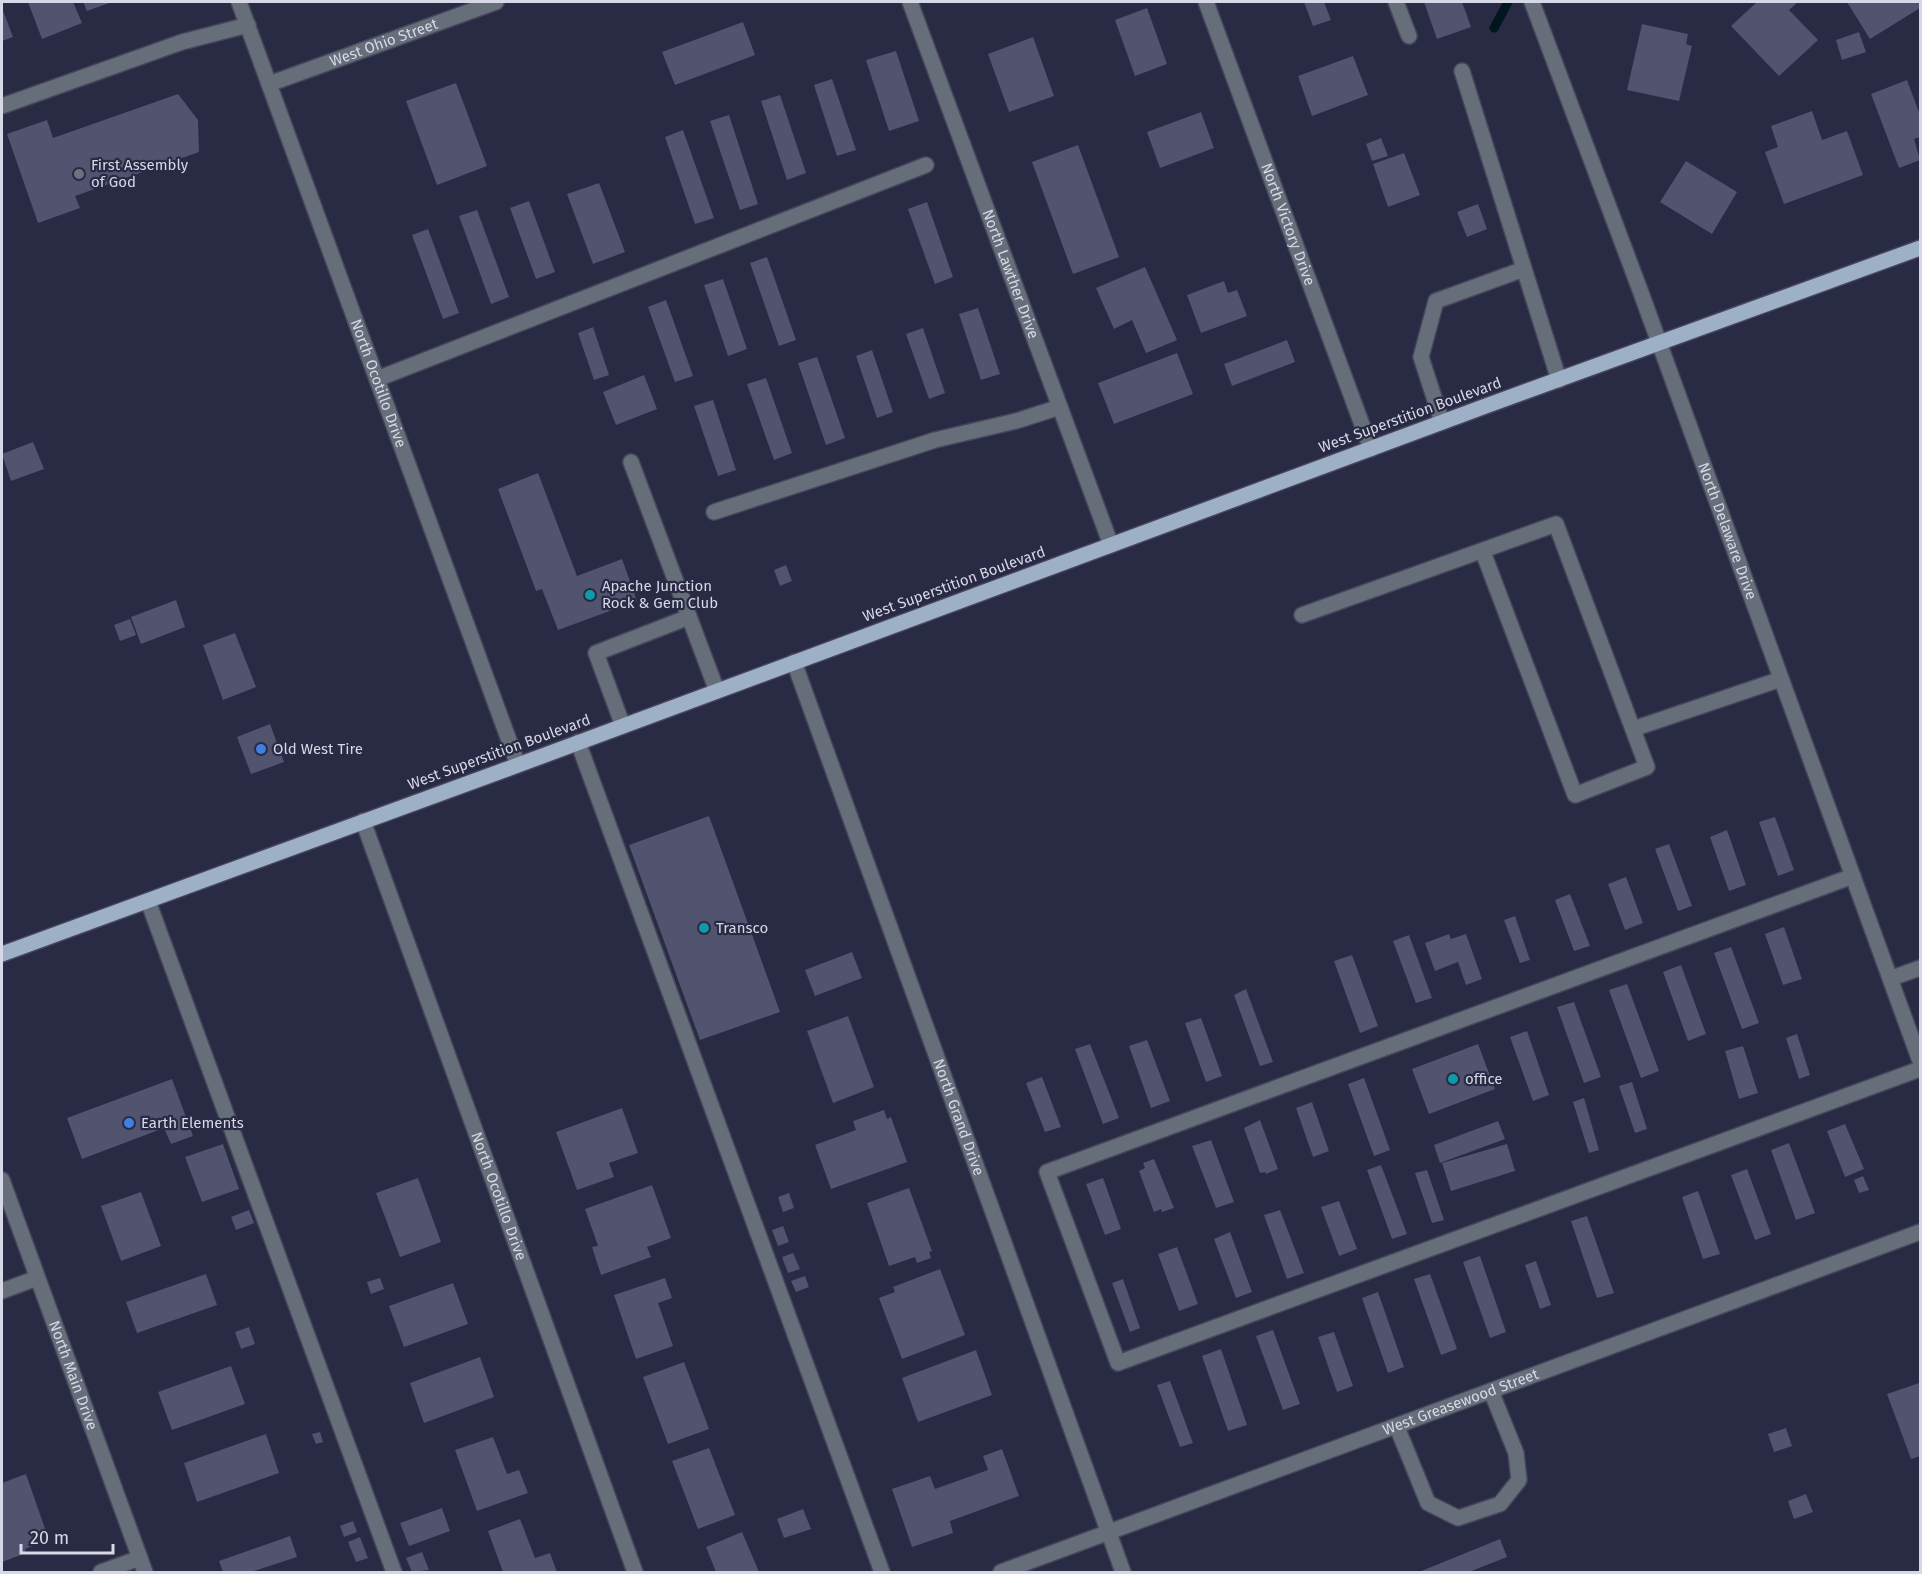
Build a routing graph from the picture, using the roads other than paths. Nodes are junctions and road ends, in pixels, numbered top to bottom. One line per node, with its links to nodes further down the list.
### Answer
1 (239, 2): 7 (street, North Ocotillo Drive)
2 (496, 2): 10 (street, West Ohio Street)
3 (910, 2): 18 (street, North Lawther Drive)
4 (1206, 2): 20 (street, North Victory Drive)
5 (1396, 2): 8 (street)
6 (1532, 2): 15 (street, North Delaware Drive)
7 (248, 25): 10 (street, North Ocotillo Drive); 11 (street)
8 (1409, 36)
9 (1462, 71): 14 (street)
10 (269, 84): 16 (street, North Ocotillo Drive)
11 (2, 106)
12 (926, 165): 16 (street)
13 (1920, 248): 15 (main road, West Superstition Boulevard)
14 (1524, 269): 17 (street); 19 (street)
15 (1659, 344): 17 (main road, West Superstition Boulevard); 28 (street, North Delaware Drive)
16 (377, 379): 33 (street, North Ocotillo Drive)
17 (1559, 380): 19 (main road, West Superstition Boulevard)
18 (1060, 407): 22 (street); 23 (street, North Lawther Drive)
19 (1442, 422): 20 (main road, West Superstition Boulevard)
20 (1371, 448): 23 (main road, West Superstition Boulevard)
21 (631, 462): 26 (street)
22 (714, 512)
23 (1111, 545): 27 (main road, West Superstition Boulevard)
24 (1483, 552): 25 (street); 31 (street); 31 (street)
25 (1302, 615)
26 (689, 617): 29 (street); 30 (street)
27 (794, 662): 29 (main road, West Superstition Boulevard); 48 (street, North Grand Drive)
28 (1781, 679): 31 (street); 35 (street, North Delaware Drive)
29 (717, 691): 30 (main road, West Superstition Boulevard)
30 (623, 726): 32 (main road, West Superstition Boulevard)
31 (1633, 729)
32 (578, 742): 33 (main road, West Superstition Boulevard); 53 (street)
33 (518, 765): 34 (main road, West Superstition Boulevard)
34 (363, 821): 36 (main road, West Superstition Boulevard); 52 (street, North Ocotillo Drive)
35 (1853, 876): 39 (street, North Delaware Drive); 41 (street)
36 (148, 901): 37 (main road, West Superstition Boulevard); 51 (street)
37 (2, 954)
38 (1920, 968): 39 (street)
39 (1892, 978): 40 (street, North Delaware Drive)
40 (1920, 1061)
41 (1920, 1069)
42 (2, 1180): 44 (street, North Main Drive)
43 (1920, 1232): 46 (street, West Greasewood Street)
44 (37, 1278): 45 (street); 49 (street, North Main Drive)
45 (2, 1291)
46 (1491, 1391): 47 (street, West Greasewood Street); 47 (street)
47 (1397, 1427): 48 (street, West Greasewood Street)
48 (1109, 1534): 54 (street, West Greasewood Street); 55 (street, North Grand Drive)
49 (143, 1565): 50 (street)
50 (101, 1572)
51 (394, 1572)
52 (635, 1572)
53 (882, 1572)
54 (1001, 1572)
55 (1122, 1572)

